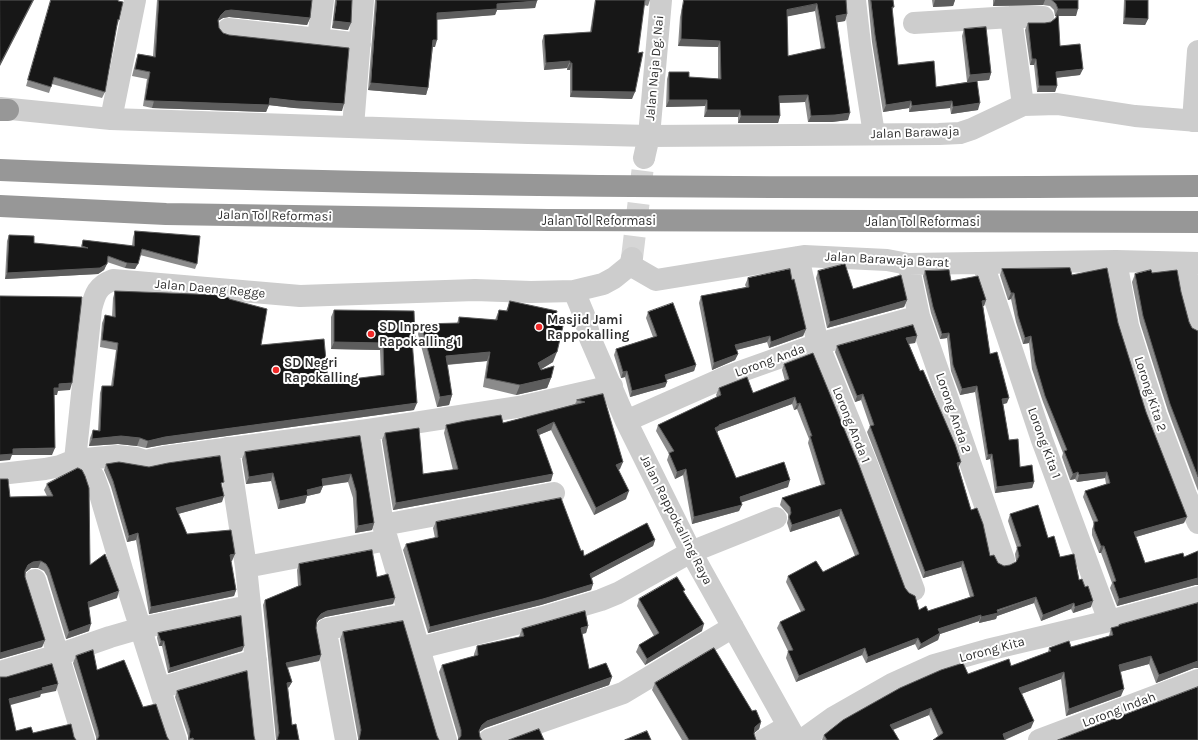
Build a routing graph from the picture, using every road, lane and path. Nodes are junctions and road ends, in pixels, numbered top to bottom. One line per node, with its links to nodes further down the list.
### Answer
1 (135, 0): 15 (street)
2 (323, 0): 10 (street)
3 (363, 0): 11 (street)
4 (660, 0): 19 (street, Jalan Naja Dg. Nai)
5 (855, 0): 18 (street)
6 (1011, 17): 7 (street); 8 (street); 13 (street)
7 (1043, 17)
8 (914, 23)
9 (228, 29): 10 (street)
10 (318, 39): 11 (street)
11 (360, 44): 17 (street)
12 (1198, 51): 16 (street)
13 (1023, 106): 16 (street, Jalan Barawaja); 18 (street, Jalan Barawaja)
14 (3, 110): 15 (street, Jalan Barawaja)
15 (110, 119): 17 (street, Jalan Barawaja)
16 (1195, 121)
17 (353, 127): 19 (street, Jalan Barawaja)
18 (874, 134): 19 (street, Jalan Barawaja)
19 (649, 136): 20 (street, Jalan Naja Dg. Nai)
20 (644, 158)
21 (0, 170): 22 (highway)
22 (1198, 186)
23 (0, 206): 24 (highway, Jalan Tol Reformasi)
24 (1198, 222)
25 (798, 257): 27 (street, Jalan Barawaja Barat); 29 (street, Jalan Barawaja Barat); 34 (street, Lorong Anda 1)
26 (1116, 261): 28 (street, Jalan Barawaja Barat); 30 (street, Jalan Barawaja Barat); 43 (street, Lorong Kita 2)
27 (631, 262): 31 (street, Jalan Daeng Regge)
28 (1191, 263): 33 (street)
29 (908, 264): 30 (street, Jalan Barawaja Barat); 32 (street, Lorong Anda 2)
30 (983, 264): 53 (street, Lorong Kita 1)
31 (574, 291): 35 (street, Jalan Rappokalling Raya); 39 (street, Jalan Daeng Regge)
32 (920, 316): 34 (street, Lorong Anda); 46 (street, Lorong Anda 2)
33 (1198, 326)
34 (818, 344): 36 (street, Lorong Anda); 49 (street, Lorong Anda 1)
35 (612, 386): 36 (street, Jalan Rappokalling Raya); 37 (street)
36 (626, 421): 45 (street, Jalan Rappokalling Raya)
37 (368, 430): 38 (street); 44 (street)
38 (228, 448): 39 (street); 47 (street)
39 (76, 460): 40 (street); 55 (street)
40 (0, 474)
41 (554, 493): 44 (street)
42 (776, 518): 45 (street)
43 (1198, 523)
44 (385, 533): 47 (street); 52 (street)
45 (691, 552): 54 (street, Jalan Rappokalling Raya); 56 (street)
46 (1004, 560)
47 (246, 567): 51 (street)
48 (35, 580): 57 (street)
49 (914, 590)
50 (1198, 597): 53 (street, Lorong Kita)
51 (249, 606): 55 (street); 58 (street)
52 (408, 614): 56 (street); 66 (street)
53 (1109, 621): 62 (street, Lorong Kita)
54 (733, 627): 62 (street, Jalan Rappokalling Raya); 68 (street)
55 (141, 628): 57 (street); 61 (street)
56 (418, 648): 67 (street)
57 (58, 655): 59 (street); 63 (street)
58 (256, 660): 61 (street); 65 (street)
59 (0, 672)
60 (1198, 680): 70 (street, Lorong Indah)
61 (160, 688): 64 (street)
62 (796, 735): 69 (street, Lorong Kita)
63 (84, 740)
64 (176, 740)
65 (264, 740)
66 (346, 740)
67 (446, 740)
68 (489, 740)
69 (764, 740)
70 (1039, 740)

